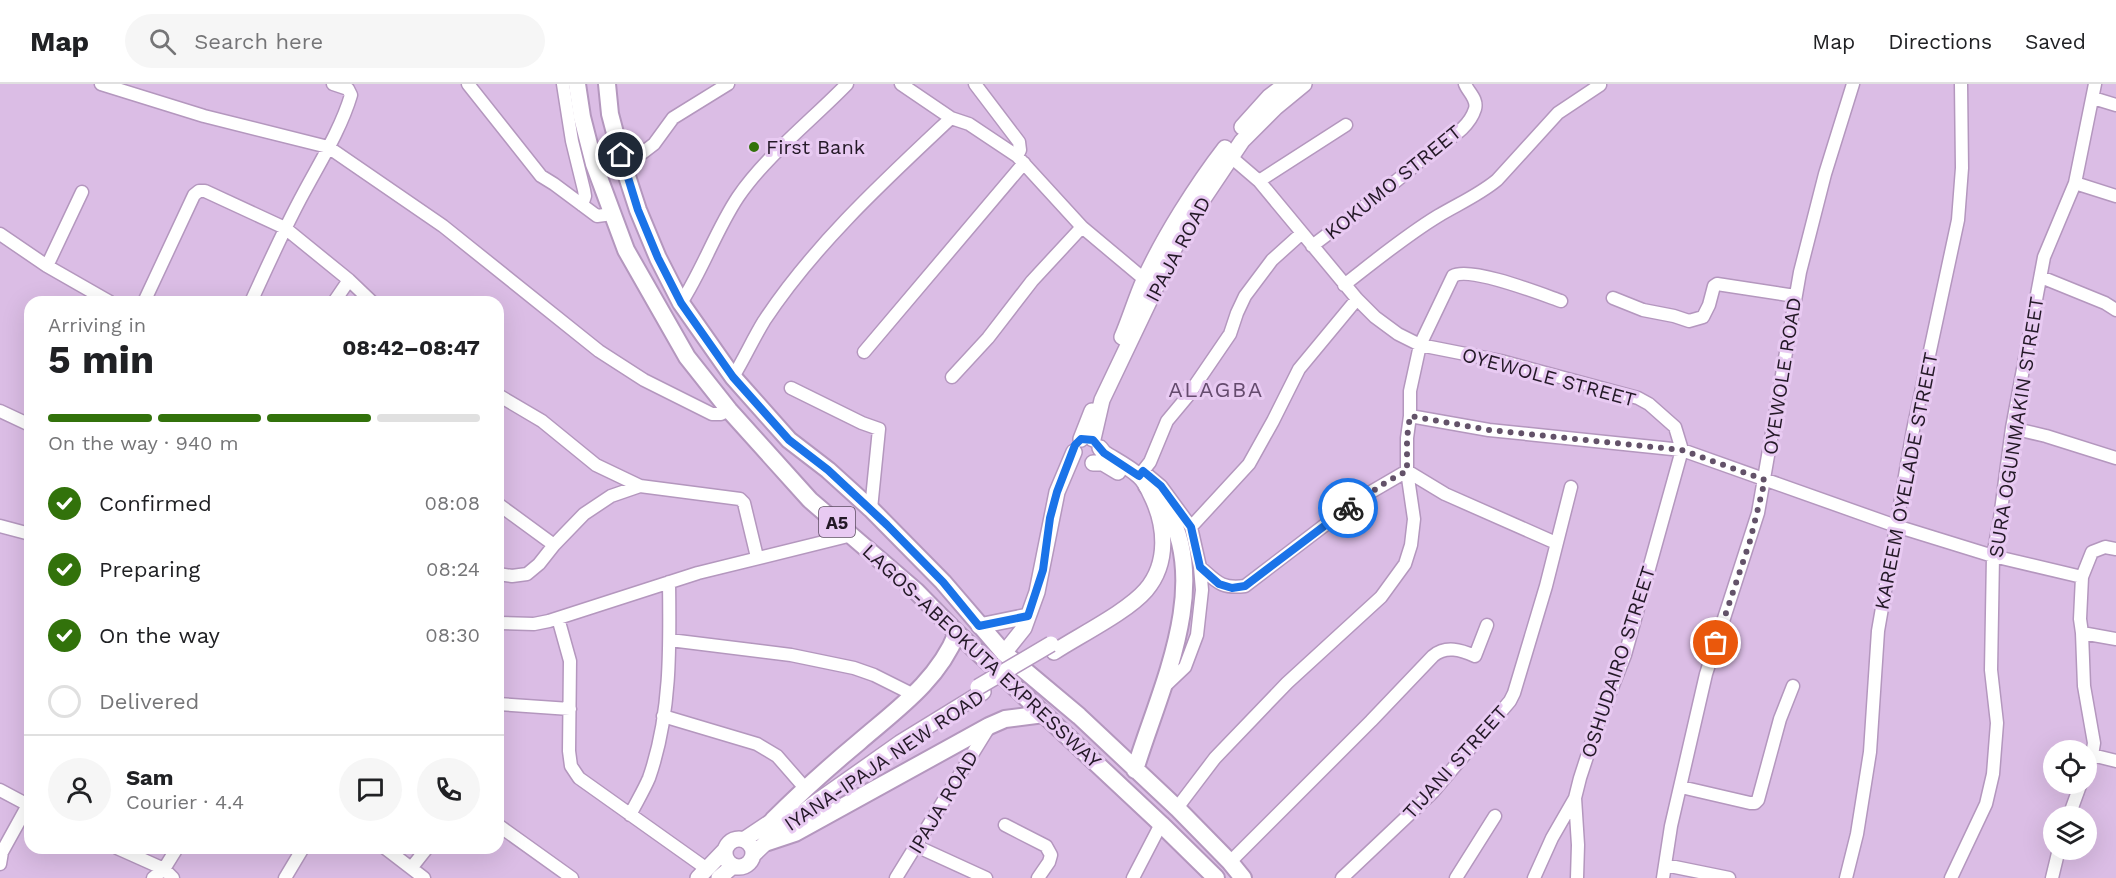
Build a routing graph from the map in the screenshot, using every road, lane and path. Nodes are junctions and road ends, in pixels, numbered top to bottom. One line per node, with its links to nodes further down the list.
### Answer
1 (101, 84): 22 (street)
2 (337, 84): 22 (street)
3 (468, 84): 30 (street)
4 (563, 84): 30 (street)
5 (577, 84): 31 (highway, LAGOS-ABEOKUTA EXPRESSWAY / A5)
6 (607, 84): 25 (highway, LAGOS-ABEOKUTA EXPRESSWAY / A5)
7 (728, 84): 25 (street)
8 (847, 84): 51 (street)
9 (901, 84): 20 (street)
10 (975, 84): 24 (street)
11 (1286, 84): 40 (main road, IPAJA ROAD)
12 (1304, 84): 23 (main road, IPAJA ROAD)
13 (1465, 84): 36 (street, KOKUMO STREET)
14 (1852, 84): 47 (street, OYEWOLE ROAD)
15 (1961, 84): 75 (street, KAREEM OYELADE STREET)
16 (2095, 84): 18 (street, SURA OGUNMAKIN STREET)
17 (1600, 85): 41 (street)
18 (2093, 98): 19 (street); 27 (street, SURA OGUNMAKIN STREET)
19 (2116, 105)
20 (951, 118): 24 (street); 55 (street)
21 (1346, 125): 26 (street)
22 (328, 147): 33 (street); 59 (street)
23 (1231, 157): 26 (street, OYEWOLE STREET); 40 (main road, IPAJA ROAD)
24 (1020, 159): 32 (street); 54 (street)
25 (624, 167): 51 (highway, LAGOS-ABEOKUTA EXPRESSWAY / A5)
26 (1259, 181): 34 (street, OYEWOLE STREET)
27 (2076, 183): 29 (street); 38 (street, SURA OGUNMAKIN STREET)
28 (82, 192): 37 (street)
29 (2116, 196)
30 (582, 205): 31 (street)
31 (612, 214): 59 (highway, LAGOS-ABEOKUTA EXPRESSWAY / A5)
32 (1082, 227): 40 (street); 56 (street)
33 (285, 228): 39 (street); 43 (street); 44 (street)
34 (1302, 232): 36 (street, OYEWOLE STREET); 68 (street)
35 (0, 234): 37 (street)
36 (1312, 246): 41 (street, OYEWOLE STREET)
37 (47, 266): 42 (street)
38 (2041, 277): 52 (street); 63 (street, SURA OGUNMAKIN STREET)
39 (349, 280): 45 (street); 46 (street)
40 (1150, 284): 65 (main road, IPAJA ROAD)
41 (1344, 285): 49 (street, OYEWOLE STREET)
42 (100, 296)
43 (147, 296)
44 (254, 296)
45 (338, 296)
46 (366, 296)
47 (1795, 296): 48 (street); 69 (street, OYEWOLE ROAD)
48 (1613, 298)
49 (1357, 299): 53 (street, OYEWOLE STREET); 76 (street)
50 (1561, 301): 53 (street)
51 (681, 303): 55 (highway, LAGOS-ABEOKUTA EXPRESSWAY / A5)
52 (2116, 310)
53 (1420, 345): 61 (street); 64 (street, OYEWOLE STREET)
54 (864, 352)
55 (733, 377): 73 (highway, LAGOS-ABEOKUTA EXPRESSWAY / A5)
56 (952, 377)
57 (791, 388): 73 (street)
58 (504, 399): 70 (street)
59 (729, 410): 78 (highway, LAGOS-ABEOKUTA EXPRESSWAY / A5)
60 (0, 411): 62 (street)
61 (1410, 416): 64 (street); 67 (street)
62 (24, 422)
63 (2012, 428): 66 (street); 82 (street, SURA OGUNMAKIN STREET)
64 (1682, 450): 69 (street); 115 (street, OSHUDAIRO STREET)
65 (1087, 451): 68 (main road); 88 (main road, IPAJA ROAD); 97 (main road, IYANA-IPAJA NEW ROAD)
66 (2116, 458)
67 (1407, 471): 79 (street); 84 (street); 117 (street)
68 (1143, 477): 76 (street); 97 (main road, IYANA-IPAJA NEW ROAD); 100 (highway)
69 (1765, 480): 75 (street); 112 (street, OYEWOLE ROAD)
70 (640, 486): 80 (street); 83 (street)
71 (1571, 487): 79 (street, TIJANI STREET)
72 (504, 508): 80 (street)
73 (871, 509): 92 (highway, LAGOS-ABEOKUTA EXPRESSWAY / A5)
74 (0, 526): 77 (street)
75 (1896, 526): 82 (street); 158 (street, KAREEM OYELADE STREET)
76 (1191, 527): 84 (street)
77 (24, 532)
78 (852, 535): 83 (street); 93 (highway, LAGOS-ABEOKUTA EXPRESSWAY / A5)
79 (1556, 543): 152 (street, TIJANI STREET)
80 (554, 545): 85 (street)
81 (2110, 548): 86 (street)
82 (1993, 556): 86 (street); 159 (street, SURA OGUNMAKIN STREET)
83 (757, 557): 87 (street)
84 (1200, 567): 100 (street)
85 (504, 575)
86 (2082, 577): 94 (street)
87 (669, 582): 89 (street); 96 (street)
88 (1028, 616): 92 (main road); 98 (main road, IPAJA ROAD)
89 (558, 618): 90 (street); 104 (street)
90 (504, 623)
91 (1487, 625): 136 (street)
92 (979, 626): 98 (highway, LAGOS-ABEOKUTA EXPRESSWAY / A5)
93 (957, 633): 102 (highway); 105 (highway, LAGOS-ABEOKUTA EXPRESSWAY / A5)
94 (2082, 633): 95 (street); 108 (street)
95 (2116, 639)
96 (670, 640): 102 (street); 106 (street)
97 (1052, 648): 101 (main road, IYANA-IPAJA NEW ROAD, bridge)
98 (1004, 653): 111 (highway, LAGOS-ABEOKUTA EXPRESSWAY / A5)
99 (1793, 686): 112 (street)
100 (1163, 688): 111 (highway)
101 (980, 689): 121 (main road, IYANA-IPAJA NEW ROAD); 126 (main road, IYANA-IPAJA NEW ROAD)
102 (914, 694): 113 (highway)
103 (504, 704): 104 (street)
104 (570, 709): 118 (street)
105 (1044, 714): 107 (highway); 122 (highway, LAGOS-ABEOKUTA EXPRESSWAY / A5)
106 (663, 716): 113 (street); 118 (street)
107 (989, 726): 126 (highway); 127 (street, IPAJA ROAD)
108 (2094, 740)
109 (2097, 756): 110 (street)
110 (2116, 761)
111 (1135, 770): 117 (highway, LAGOS-ABEOKUTA EXPRESSWAY / A5)
112 (1681, 787): 138 (street, OYEWOLE ROAD)
113 (806, 788): 121 (highway)
114 (0, 790): 116 (street)
115 (1575, 798): 154 (street); 155 (street, OSHUDAIRO STREET)
116 (24, 803)
117 (1177, 808): 136 (highway, LAGOS-ABEOKUTA EXPRESSWAY / A5)
118 (630, 814): 142 (street)
119 (24, 815): 137 (street)
120 (1495, 816): 153 (street)
121 (773, 820): 125 (main road, IYANA-IPAJA NEW ROAD)
122 (1161, 824): 149 (street); 150 (highway, LAGOS-ABEOKUTA EXPRESSWAY / A5)
123 (1005, 825): 148 (street)
124 (504, 829): 145 (street)
125 (745, 839): 128 (main road); 134 (main road)
126 (768, 842): 134 (main road, IYANA-IPAJA NEW ROAD)
127 (916, 846): 146 (street, IPAJA ROAD); 147 (street)
128 (724, 851): 139 (main road); 142 (main road)
129 (129, 854): 140 (street)
130 (175, 854): 140 (street)
131 (299, 854): 144 (street)
132 (392, 854): 141 (street)
133 (424, 854): 141 (street)
134 (753, 855): 139 (main road)
135 (2056, 860): 160 (street)
136 (1230, 862): 151 (highway, LAGOS-ABEOKUTA EXPRESSWAY / A5)
137 (0, 864)
138 (1665, 865): 156 (street, OYEWOLE ROAD); 157 (street)
139 (733, 866): 142 (main road)
140 (168, 873): 143 (street)
141 (415, 873)
142 (708, 875)
143 (153, 878)
144 (285, 878)
145 (572, 878)
146 (896, 878)
147 (986, 878)
148 (1038, 878)
149 (1133, 878)
150 (1216, 878)
151 (1243, 878)
152 (1342, 878)
153 (1456, 878)
154 (1534, 878)
155 (1576, 878)
156 (1663, 878)
157 (1729, 878)
158 (1846, 878)
159 (1951, 878)
160 (2052, 878)

